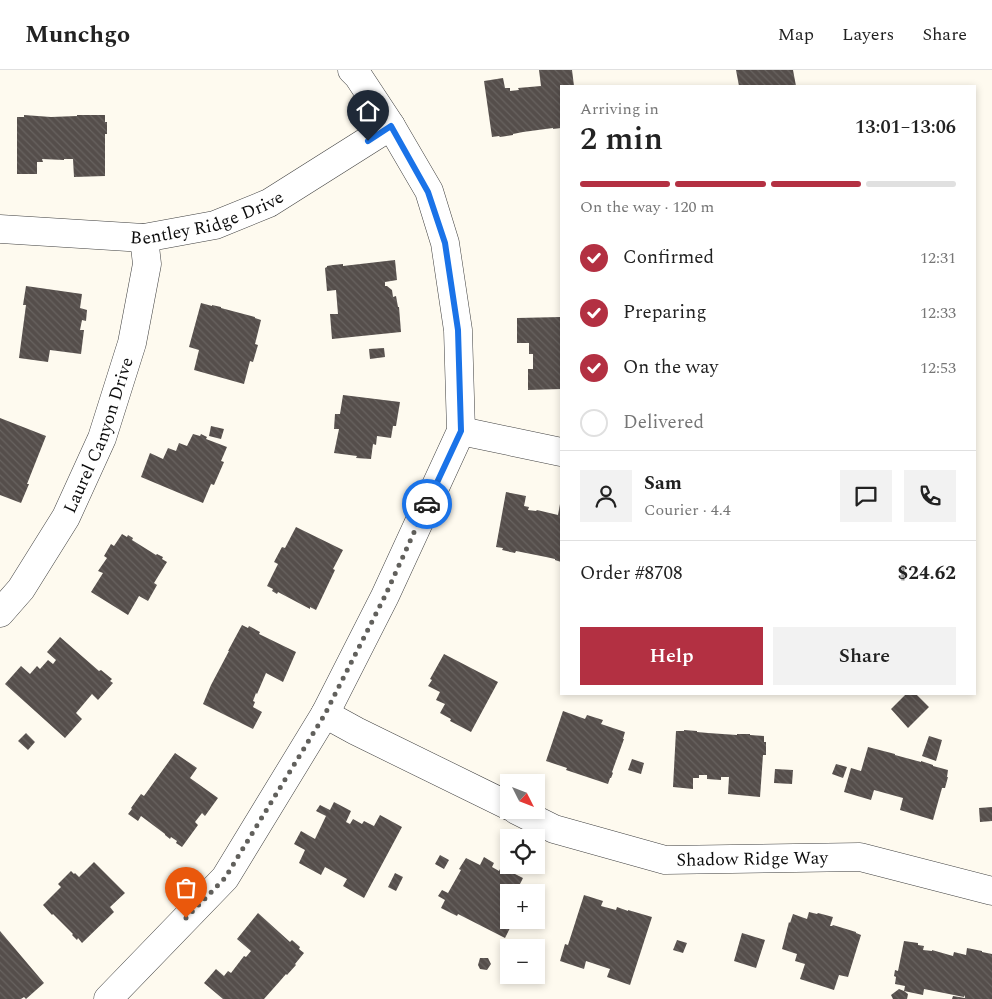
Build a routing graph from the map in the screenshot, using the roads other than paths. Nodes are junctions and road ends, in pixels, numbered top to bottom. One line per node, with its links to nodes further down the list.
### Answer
1 (352, 70): 2 (street)
2 (391, 126): 4 (street, Bentley Ridge Drive); 5 (street)
3 (0, 229): 4 (street, Bentley Ridge Drive)
4 (144, 238): 7 (street, Laurel Canyon Drive)
5 (461, 431): 6 (street); 8 (street)
6 (560, 452)
7 (0, 613)
8 (325, 714): 9 (street); 12 (street)
9 (500, 802)
10 (534, 819): 11 (street, Shadow Ridge Way)
11 (992, 891)
12 (109, 999)

